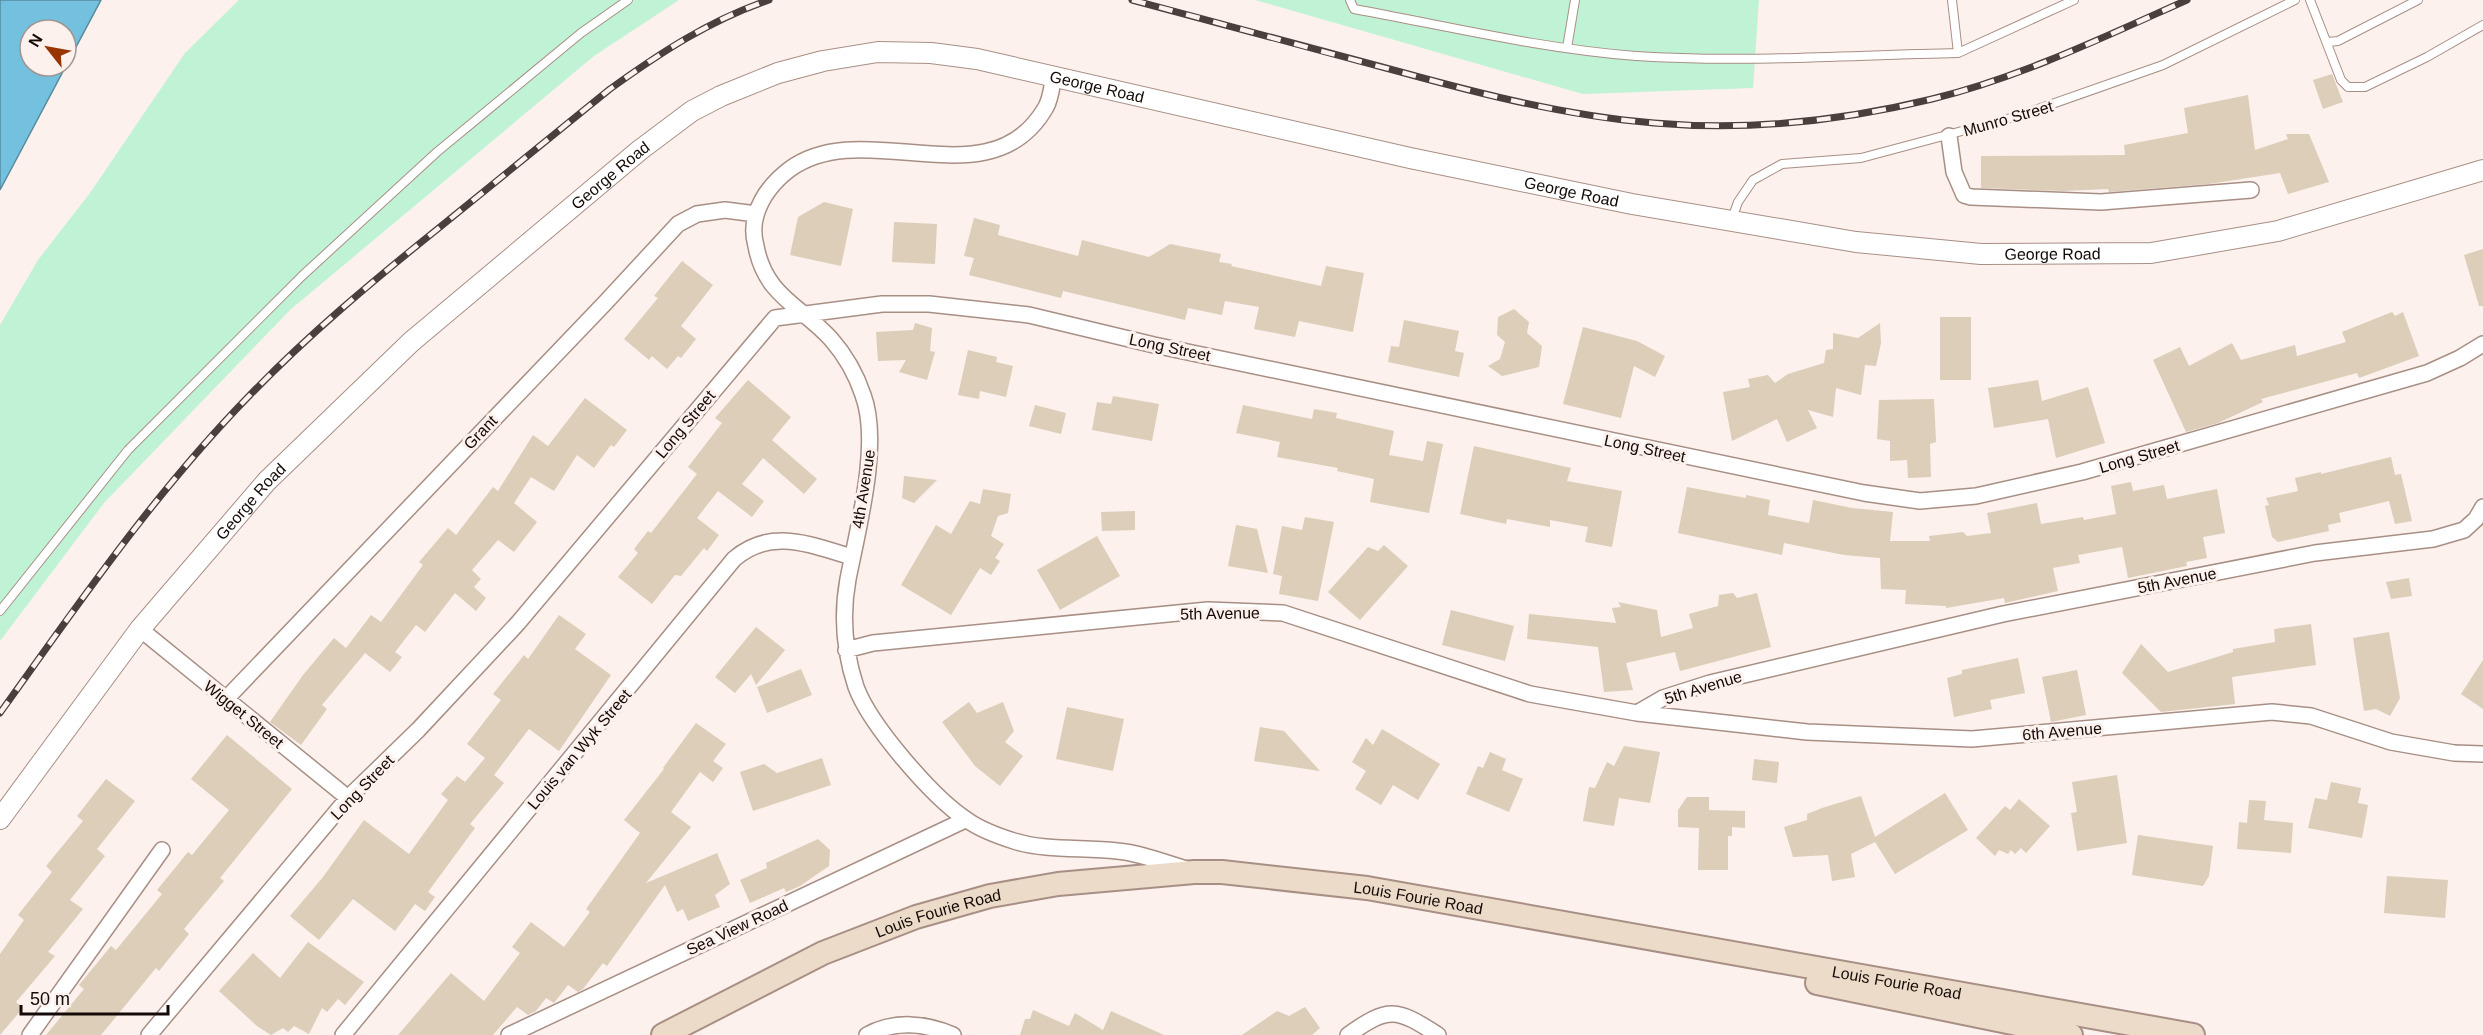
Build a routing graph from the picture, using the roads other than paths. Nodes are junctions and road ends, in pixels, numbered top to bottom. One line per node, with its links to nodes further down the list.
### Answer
1 (628, 0): 23 (lane)
2 (1350, 0): 11 (lane)
3 (1575, 0): 11 (lane)
4 (1952, 0): 12 (lane)
5 (2074, 0): 12 (lane)
6 (2295, 0): 14 (lane, Munro Street)
7 (2310, 0): 10 (lane)
8 (2418, 0): 10 (lane)
9 (2483, 25): 10 (lane)
10 (2328, 42)
11 (1567, 48): 12 (lane)
12 (1958, 53)
13 (1054, 75): 17 (street, 4th Avenue); 18 (street, George Road); 24 (street, George Road)
14 (1949, 136): 16 (street); 18 (lane, Munro Street)
15 (2483, 170): 18 (street, George Road)
16 (2251, 190)
17 (756, 214): 19 (street, 4th Avenue); 26 (street, Grant)
18 (1731, 220)
19 (803, 315): 20 (street, Long Street); 22 (street, 4th Avenue); 29 (street, Long Street)
20 (2483, 344)
21 (2483, 507): 27 (street, 5th Avenue)
22 (852, 557): 25 (street, 4th Avenue); 38 (street, Louis van Wyk Street)
23 (0, 610)
24 (140, 629): 26 (street, Wigget Street); 30 (street, George Road)
25 (846, 650): 27 (street, 5th Avenue); 31 (street, 4th Avenue)
26 (225, 699): 29 (street, Wigget Street)
27 (1637, 713): 28 (street, 6th Avenue)
28 (2483, 754)
29 (348, 798): 37 (street, Long Street)
30 (1, 816)
31 (965, 819): 33 (street, 4th Avenue); 39 (street, Sea View Road)
32 (162, 850): 36 (street)
33 (1194, 872): 34 (main road, Louis Fourie Road); 40 (main road, Louis Fourie Road)
34 (1367, 888): 44 (main road); 45 (main road, Louis Fourie Road)
35 (871, 1033): 41 (street)
36 (30, 1035)
37 (149, 1035)
38 (343, 1035)
39 (509, 1035)
40 (663, 1035)
41 (953, 1035)
42 (1348, 1035): 43 (street)
43 (1438, 1035)
44 (2071, 1035)
45 (2193, 1035)

